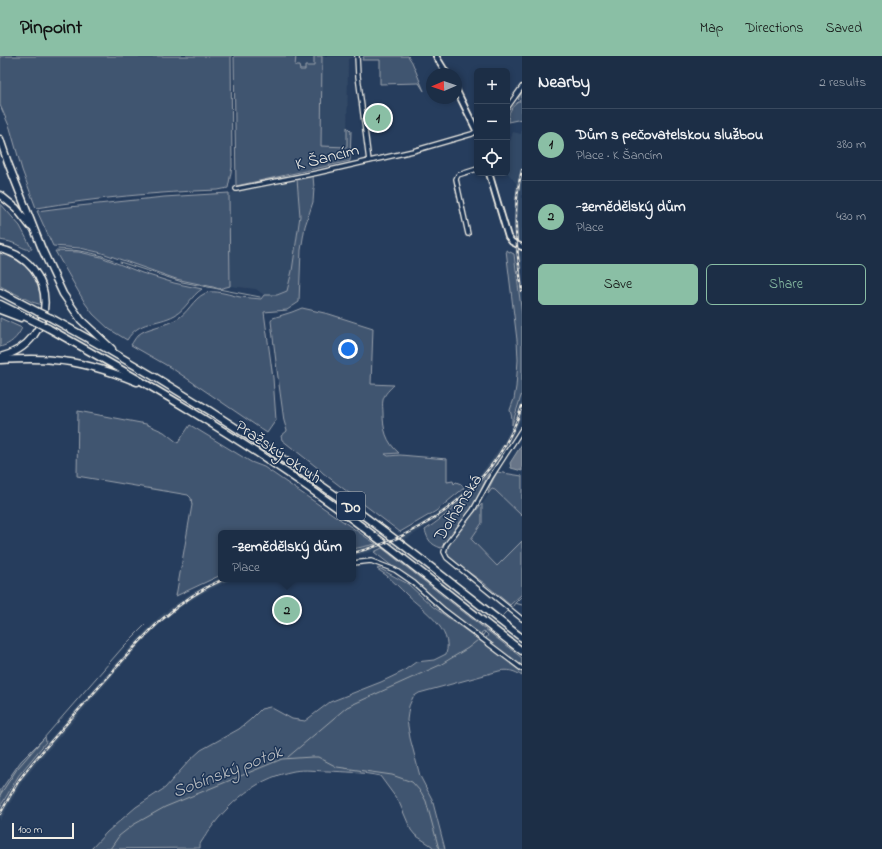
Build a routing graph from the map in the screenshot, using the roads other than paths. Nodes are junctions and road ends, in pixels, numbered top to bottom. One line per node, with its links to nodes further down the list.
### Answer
1 (357, 56): 10 (street, K Šancím)
2 (436, 56): 3 (street)
3 (444, 68)
4 (522, 87): 6 (street)
5 (462, 101): 7 (street)
6 (510, 104)
7 (474, 126)
8 (474, 133): 10 (street)
9 (0, 139): 18 (highway)
10 (369, 161): 13 (street, K Šancím)
11 (474, 170): 15 (street)
12 (490, 176): 16 (street)
13 (236, 189)
14 (0, 195): 18 (highway)
15 (468, 234)
16 (522, 247)
17 (0, 249): 23 (highway)
18 (42, 249): 24 (highway)
19 (0, 292): 24 (highway, Pražský okruh / D0, bridge)
20 (0, 304): 22 (highway, Pražský okruh / D0)
21 (0, 310): 22 (highway)
22 (35, 322): 25 (highway, Pražský okruh / D0, bridge)
23 (0, 359): 25 (highway)
24 (124, 359): 29 (highway, Pražský okruh / D0)
25 (161, 392): 30 (highway, Pražský okruh / D0)
26 (522, 429): 28 (street, Dolňanská)
27 (356, 563): 31 (street)
28 (522, 619)
29 (522, 638)
30 (522, 651)
31 (522, 669)

